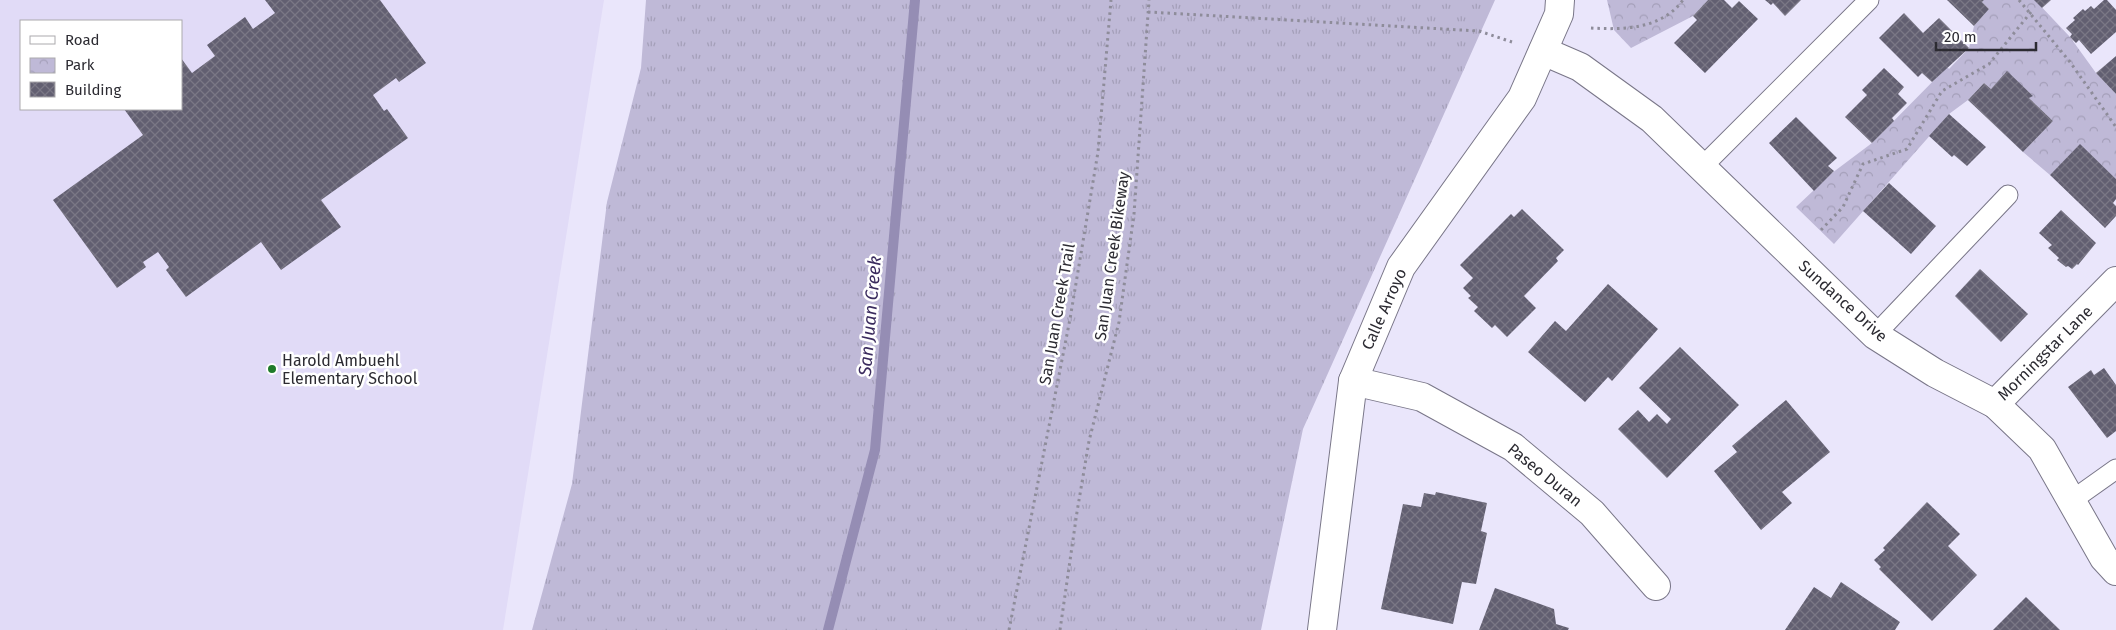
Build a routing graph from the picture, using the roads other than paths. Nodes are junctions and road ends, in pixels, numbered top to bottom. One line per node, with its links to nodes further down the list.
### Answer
1 (1560, 0): 3 (street, Calle Arroyo)
2 (1869, 0): 4 (lane)
3 (1543, 51): 4 (street, Sundance Drive); 8 (street, Calle Arroyo)
4 (1702, 167): 7 (street, Sundance Drive)
5 (2008, 195): 7 (lane)
6 (2116, 281): 9 (street, Morningstar Lane)
7 (1875, 335): 9 (street, Sundance Drive)
8 (1353, 381): 13 (street, Paseo Duran); 14 (street, Calle Arroyo)
9 (1995, 404): 11 (street, Sundance Drive)
10 (2116, 469): 11 (lane)
11 (2071, 501): 12 (street, Sundance Drive)
12 (2116, 571)
13 (1656, 586)
14 (1322, 630)

